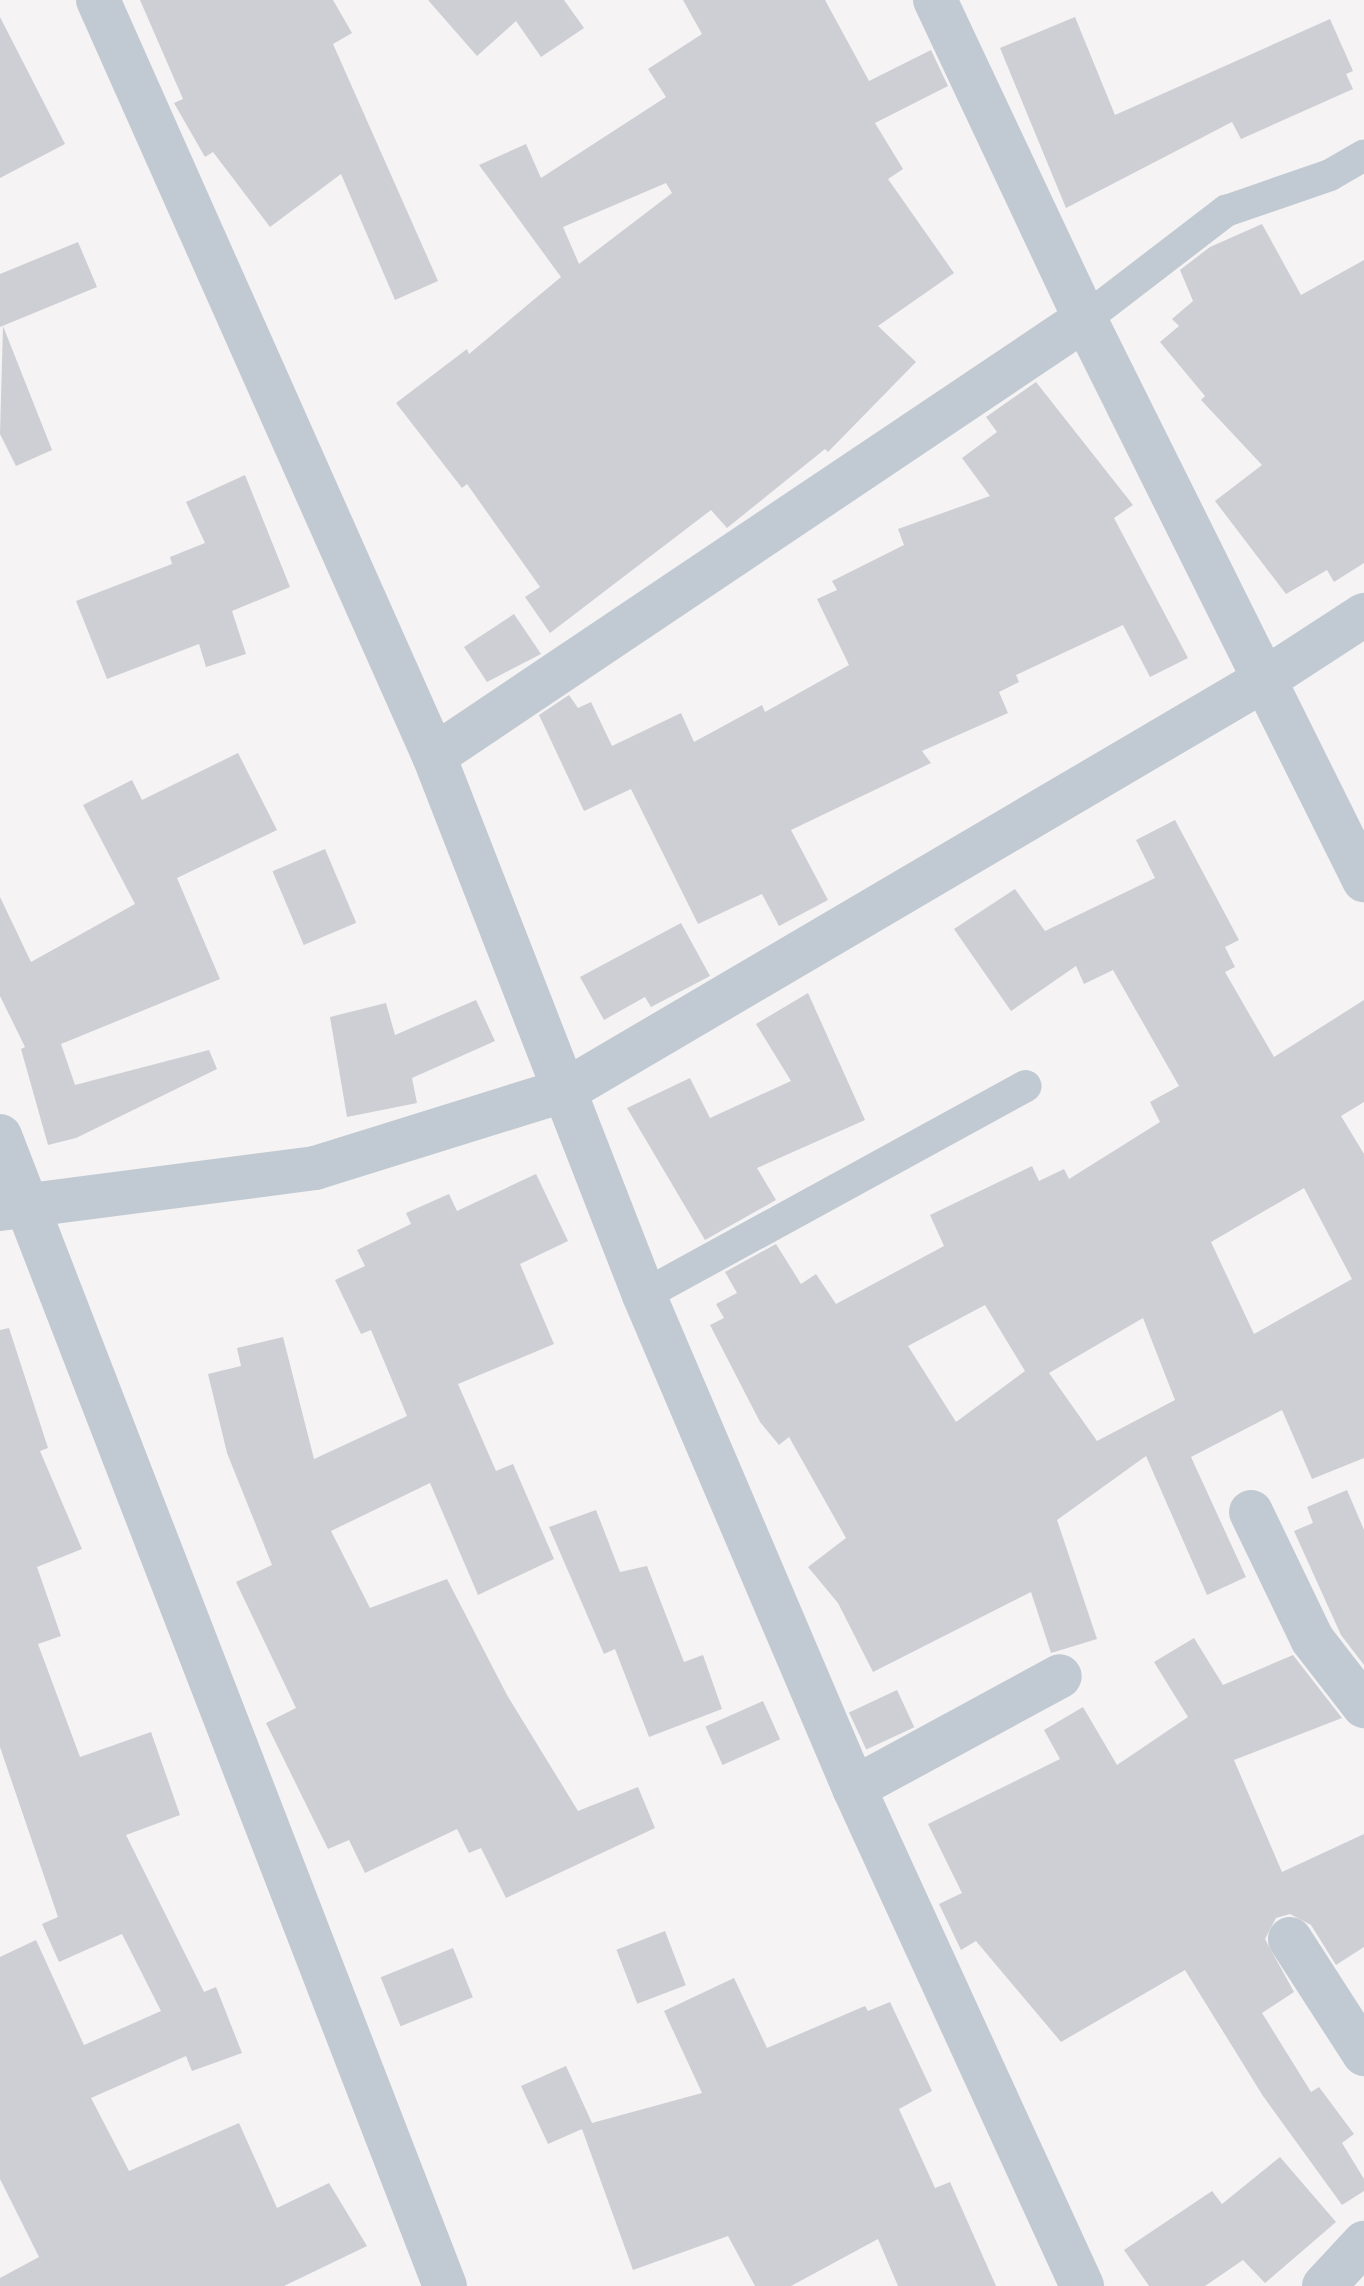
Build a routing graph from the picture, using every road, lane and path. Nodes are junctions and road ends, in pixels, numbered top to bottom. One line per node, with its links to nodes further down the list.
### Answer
1 (98, 0): 7 (street)
2 (935, 0): 4 (street)
3 (1364, 155): 4 (lane)
4 (1085, 319): 6 (street); 7 (street)
5 (1364, 615): 6 (street)
6 (1267, 678): 8 (street); 10 (street)
7 (434, 756): 10 (street)
8 (1364, 880)
9 (1026, 1086): 13 (lane)
10 (568, 1089): 12 (street); 13 (street)
11 (0, 1136): 12 (street)
12 (15, 1207): 21 (street)
13 (644, 1295): 17 (street)
14 (1251, 1512): 16 (street)
15 (1060, 1676): 17 (street)
16 (1364, 1706)
17 (854, 1788): 22 (street)
18 (1290, 1939): 19 (street)
19 (1364, 2054)
20 (1364, 2243): 23 (street)
21 (437, 2283)
22 (1082, 2286)
23 (1324, 2286)

